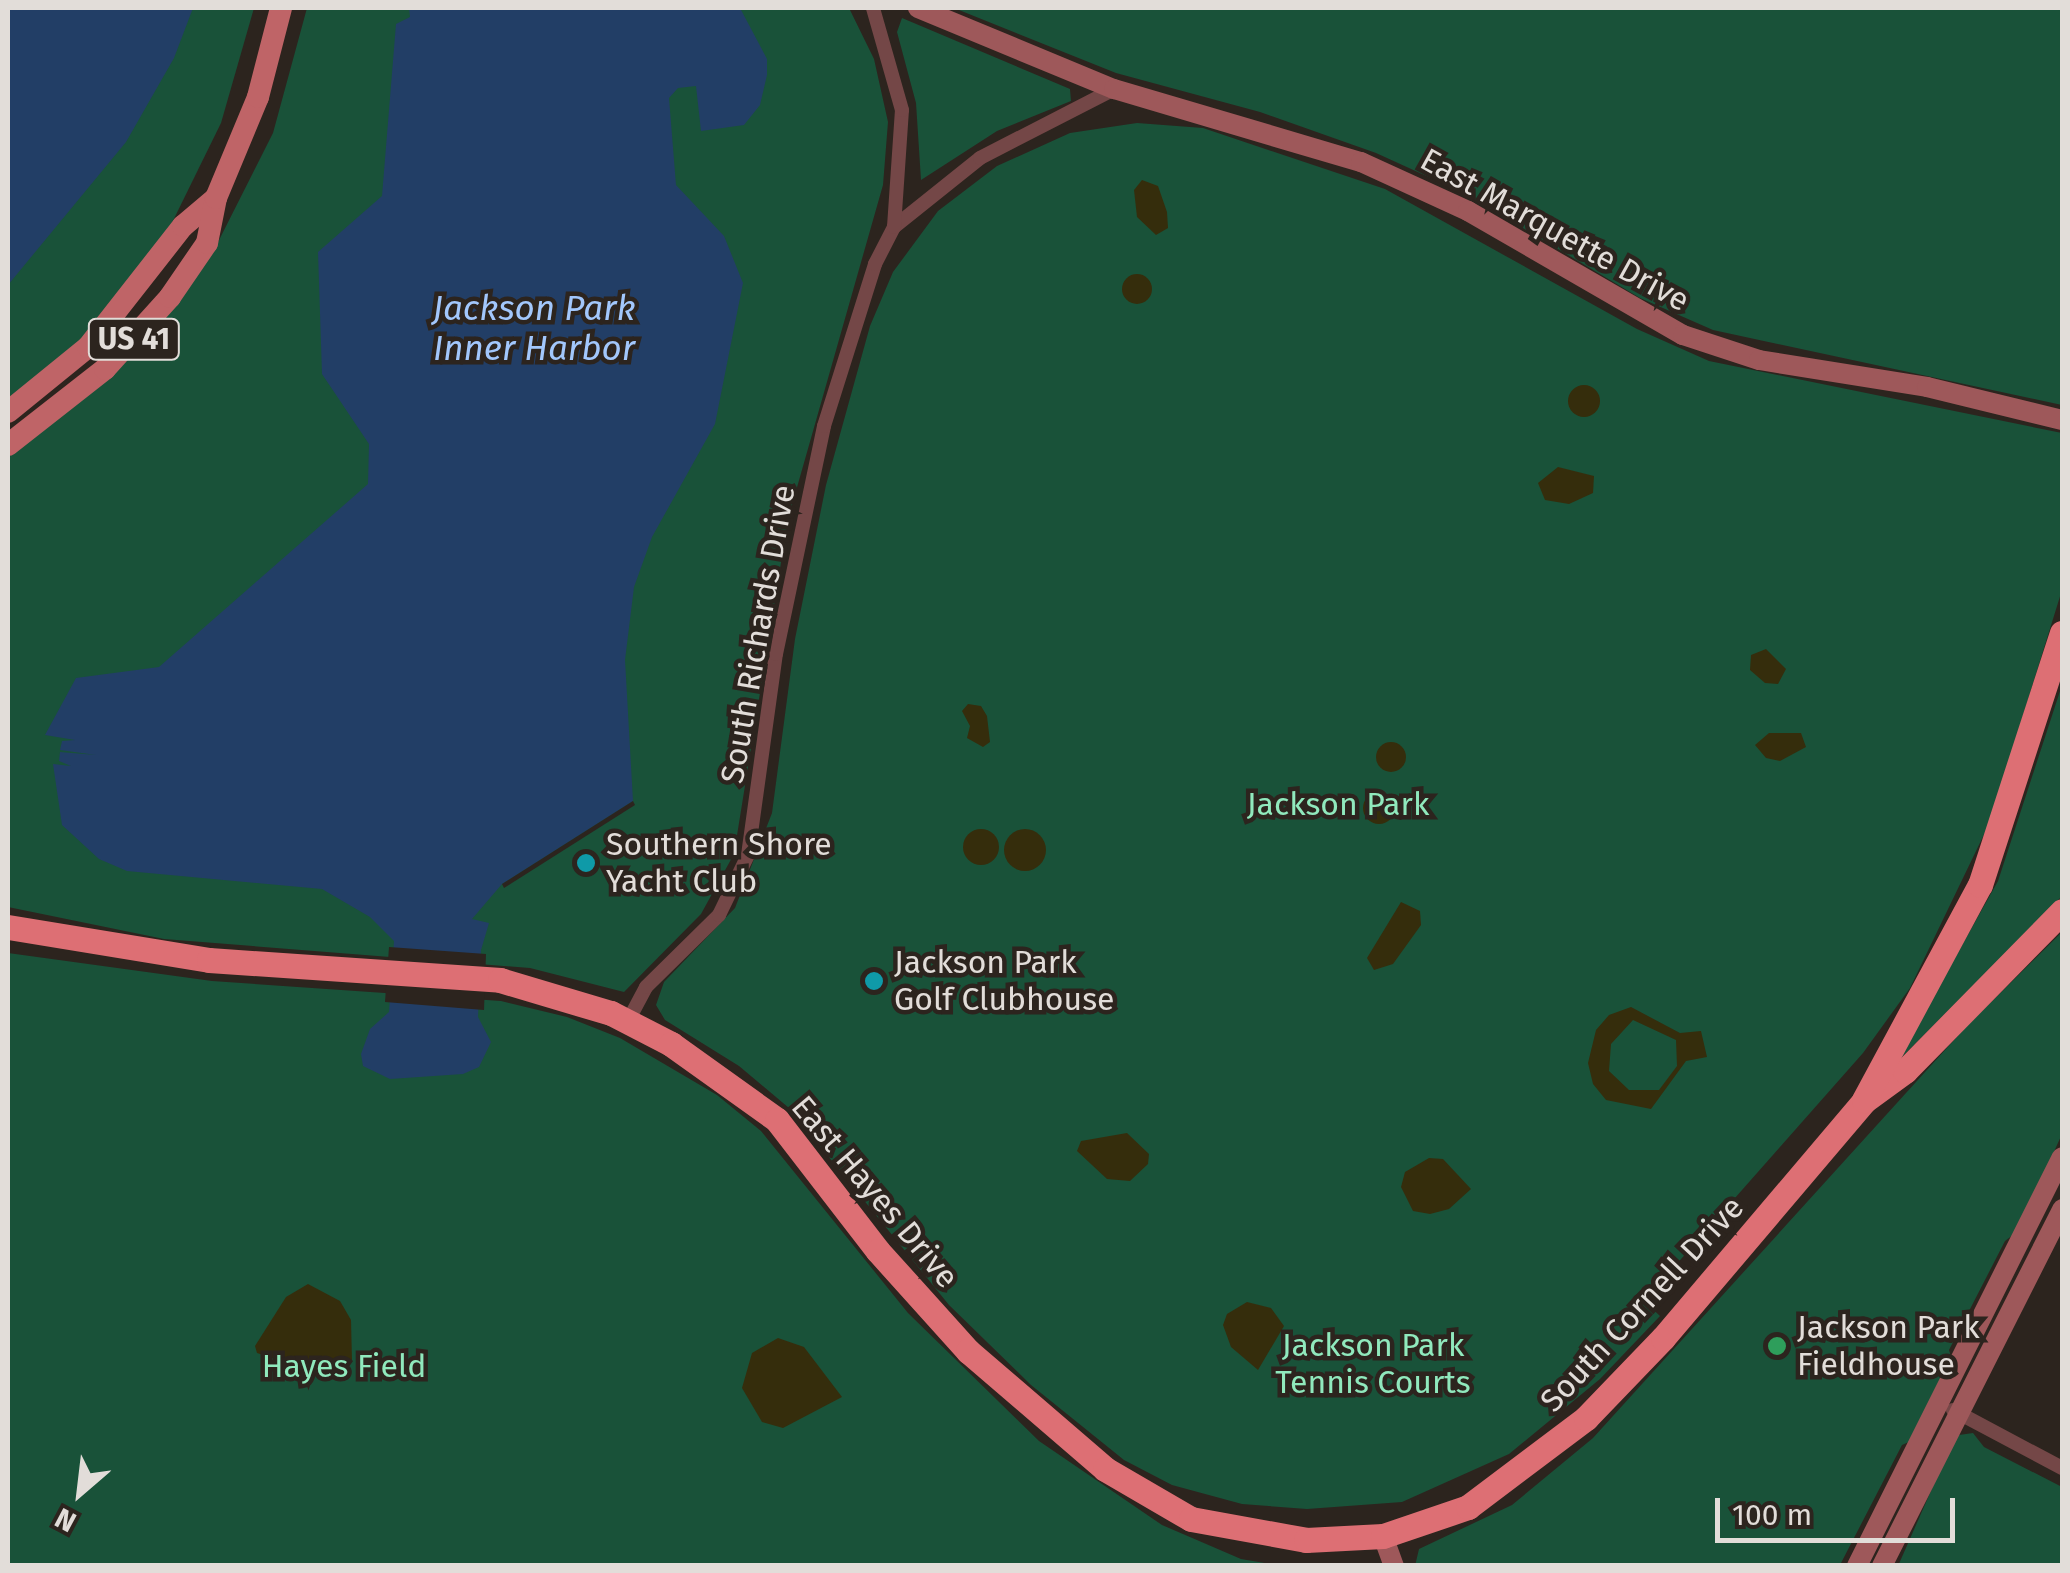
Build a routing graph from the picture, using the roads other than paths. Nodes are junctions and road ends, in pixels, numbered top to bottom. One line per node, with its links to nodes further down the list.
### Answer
1 (281, 8): 5 (main road, US 41)
2 (873, 8): 6 (street, South Richards Drive)
3 (918, 8): 4 (street, East Marquette Drive)
4 (1114, 89): 6 (street, South Richards Drive); 8 (street, East Marquette Drive)
5 (216, 198): 7 (main road, US 41); 9 (main road, US 41)
6 (894, 227): 13 (street, South Richards Drive)
7 (8, 412)
8 (2062, 420)
9 (8, 446)
10 (2062, 633): 14 (highway, South Cornell Drive)
11 (2062, 911): 14 (highway, South Cornell Drive)
12 (8, 927): 13 (highway, East Hayes Drive)
13 (628, 1021): 20 (highway, East Hayes Drive)
14 (1864, 1101): 20 (highway, South Cornell Drive)
15 (2062, 1157): 17 (street)
16 (2062, 1209): 18 (street)
17 (1938, 1403): 18 (street); 22 (street)
18 (1960, 1414): 19 (street); 23 (street)
19 (2062, 1468)
20 (1383, 1536): 21 (street)
21 (1394, 1566)
22 (1857, 1566)
23 (1882, 1566)

